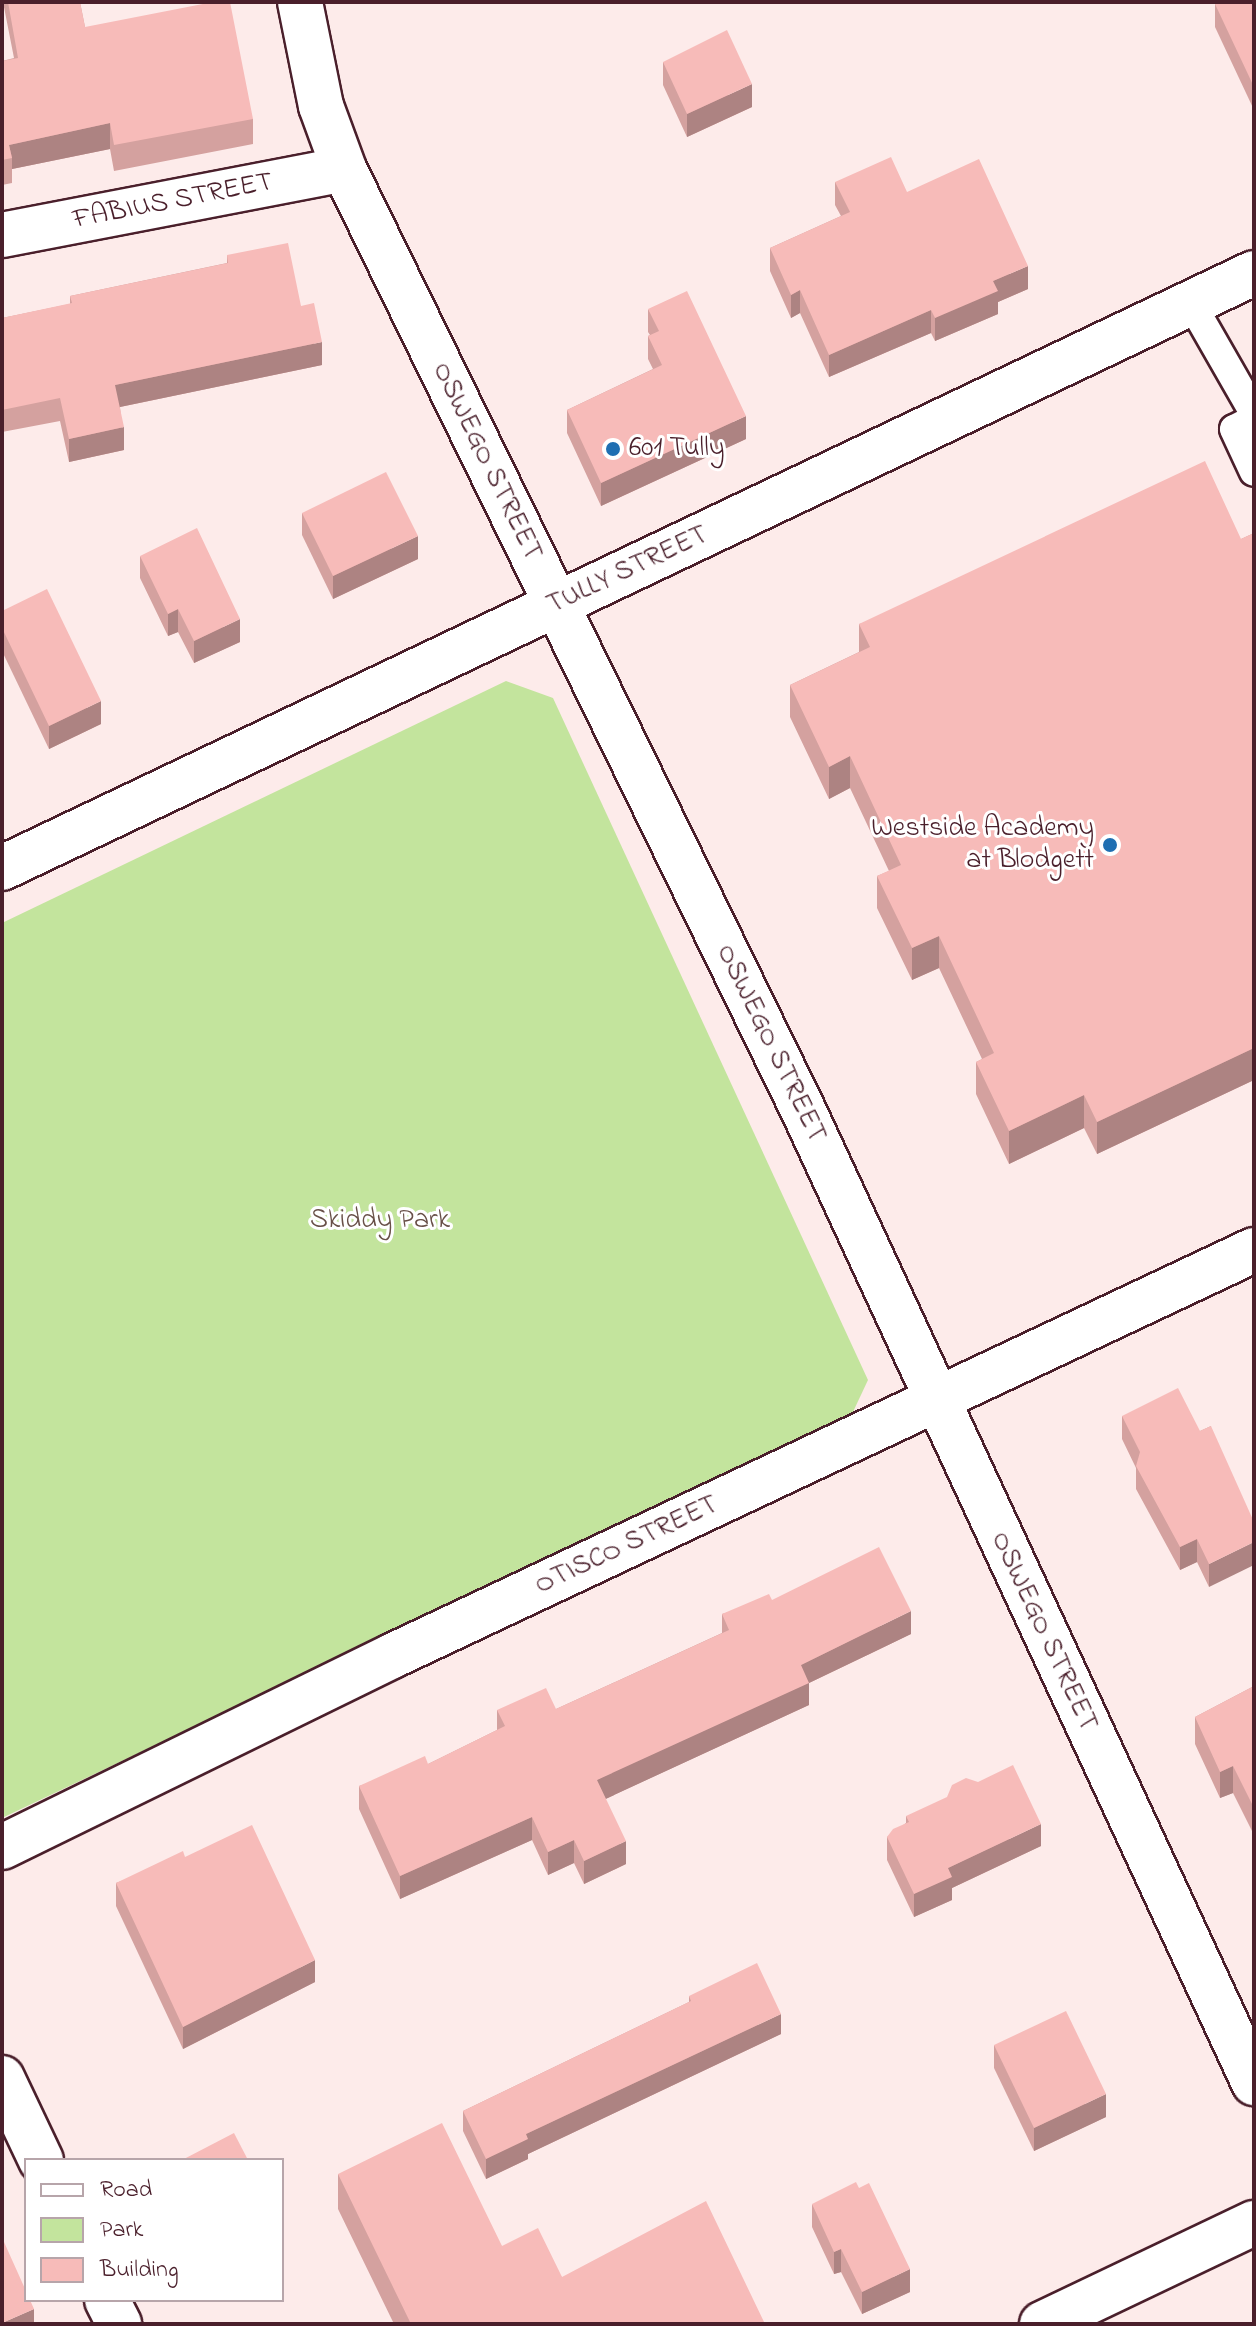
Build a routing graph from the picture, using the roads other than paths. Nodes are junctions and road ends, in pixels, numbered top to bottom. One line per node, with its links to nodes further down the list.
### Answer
1 (300, 2): 2 (street, OSWEGO STREET)
2 (344, 169): 3 (street, FABIUS STREET); 8 (street, OSWEGO STREET)
3 (2, 235)
4 (1254, 273): 5 (street, TULLY STREET)
5 (1191, 303): 6 (lane); 8 (street, TULLY STREET)
6 (1254, 416): 7 (lane)
7 (1254, 472)
8 (555, 606): 9 (street, TULLY STREET); 11 (street, OSWEGO STREET)
9 (2, 868)
10 (1254, 1250): 11 (street, OTISCO STREET)
11 (935, 1402): 12 (street, OTISCO STREET); 14 (street, OSWEGO STREET)
12 (2, 1847)
13 (2, 2078): 15 (street)
14 (1254, 2083)
15 (40, 2158)
16 (1254, 2223): 19 (street)
17 (108, 2302): 18 (street)
18 (119, 2324)
19 (1042, 2324)

